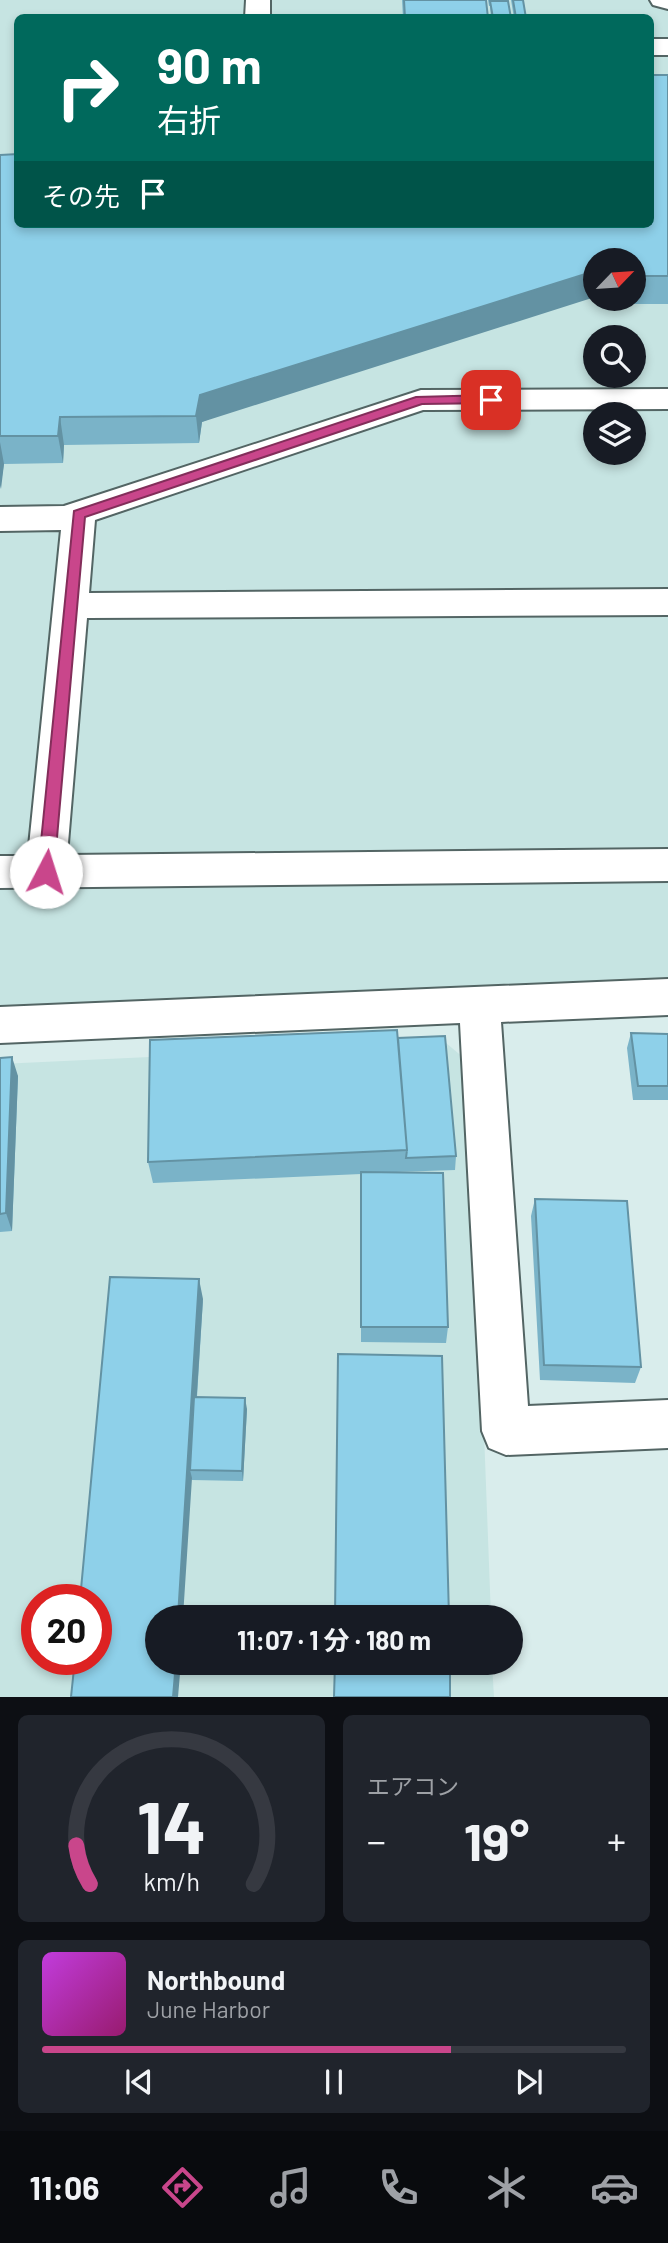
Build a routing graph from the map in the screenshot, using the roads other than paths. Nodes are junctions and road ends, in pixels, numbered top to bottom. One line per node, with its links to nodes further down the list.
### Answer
1 (662, 0): 2 (street)
2 (668, 2)
3 (668, 398): 4 (street)
4 (79, 514): 5 (street); 7 (street)
5 (0, 519)
6 (668, 602): 7 (street)
7 (70, 606): 10 (street)
8 (668, 865): 10 (street)
9 (0, 872): 10 (street)
10 (46, 872)
11 (668, 997): 12 (street)
12 (479, 1004): 13 (street); 14 (street)
13 (0, 1025)
14 (668, 1424)

